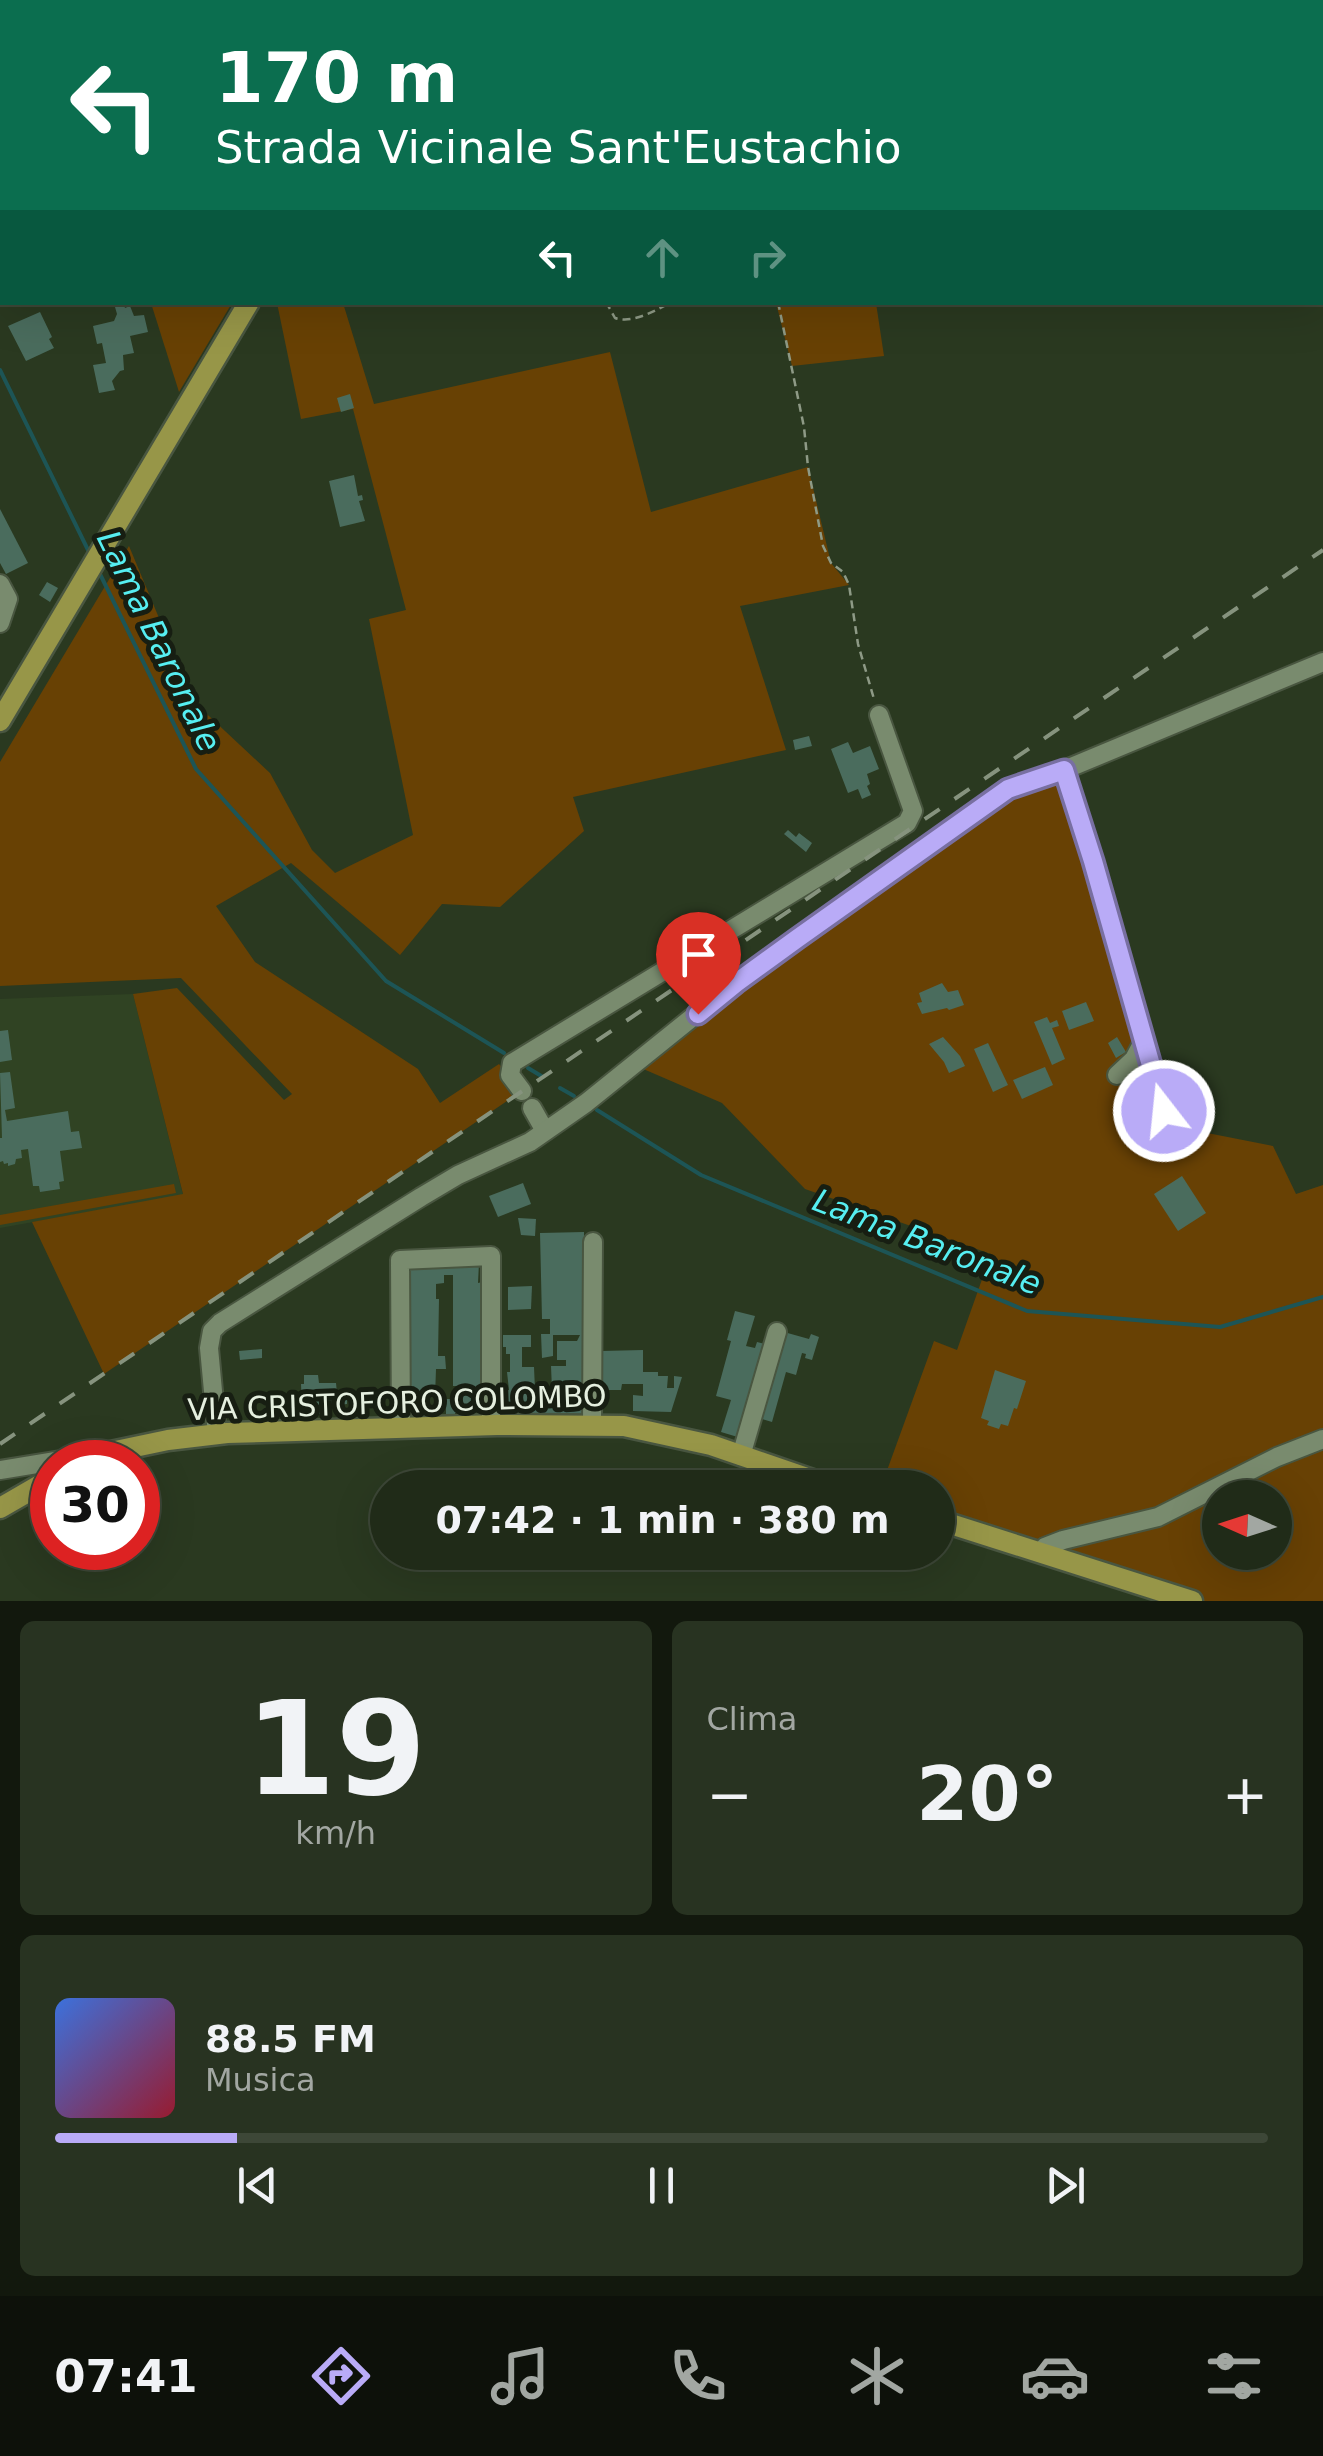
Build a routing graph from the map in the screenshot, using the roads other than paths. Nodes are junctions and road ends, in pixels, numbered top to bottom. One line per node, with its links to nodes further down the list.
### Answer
1 (247, 305): 6 (main road)
2 (0, 584): 3 (street)
3 (0, 623)
4 (1323, 662): 7 (street)
5 (879, 715): 11 (street)
6 (0, 721)
7 (1064, 770): 8 (street); 11 (street)
8 (1144, 1040): 9 (street); 10 (street)
9 (1117, 1076)
10 (1164, 1111)
11 (545, 1132): 17 (street)
12 (593, 1242): 14 (street)
13 (777, 1332): 20 (street)
14 (592, 1425): 15 (main road, VIA CRISTOFORO COLOMBO); 20 (main road, VIA CRISTOFORO COLOMBO)
15 (491, 1426): 16 (main road, VIA CRISTOFORO COLOMBO); 16 (street)
16 (401, 1428): 17 (main road, VIA CRISTOFORO COLOMBO)
17 (217, 1434): 19 (main road, VIA CRISTOFORO COLOMBO)
18 (1323, 1439): 27 (street)
19 (160, 1442)
20 (742, 1456): 23 (main road, VIA CRISTOFORO COLOMBO)
21 (30, 1465): 22 (street)
22 (0, 1470)
23 (781, 1470)
24 (30, 1491): 25 (main road)
25 (0, 1508)
26 (955, 1525): 27 (main road)
27 (1040, 1552): 28 (main road)
28 (1188, 1600)

